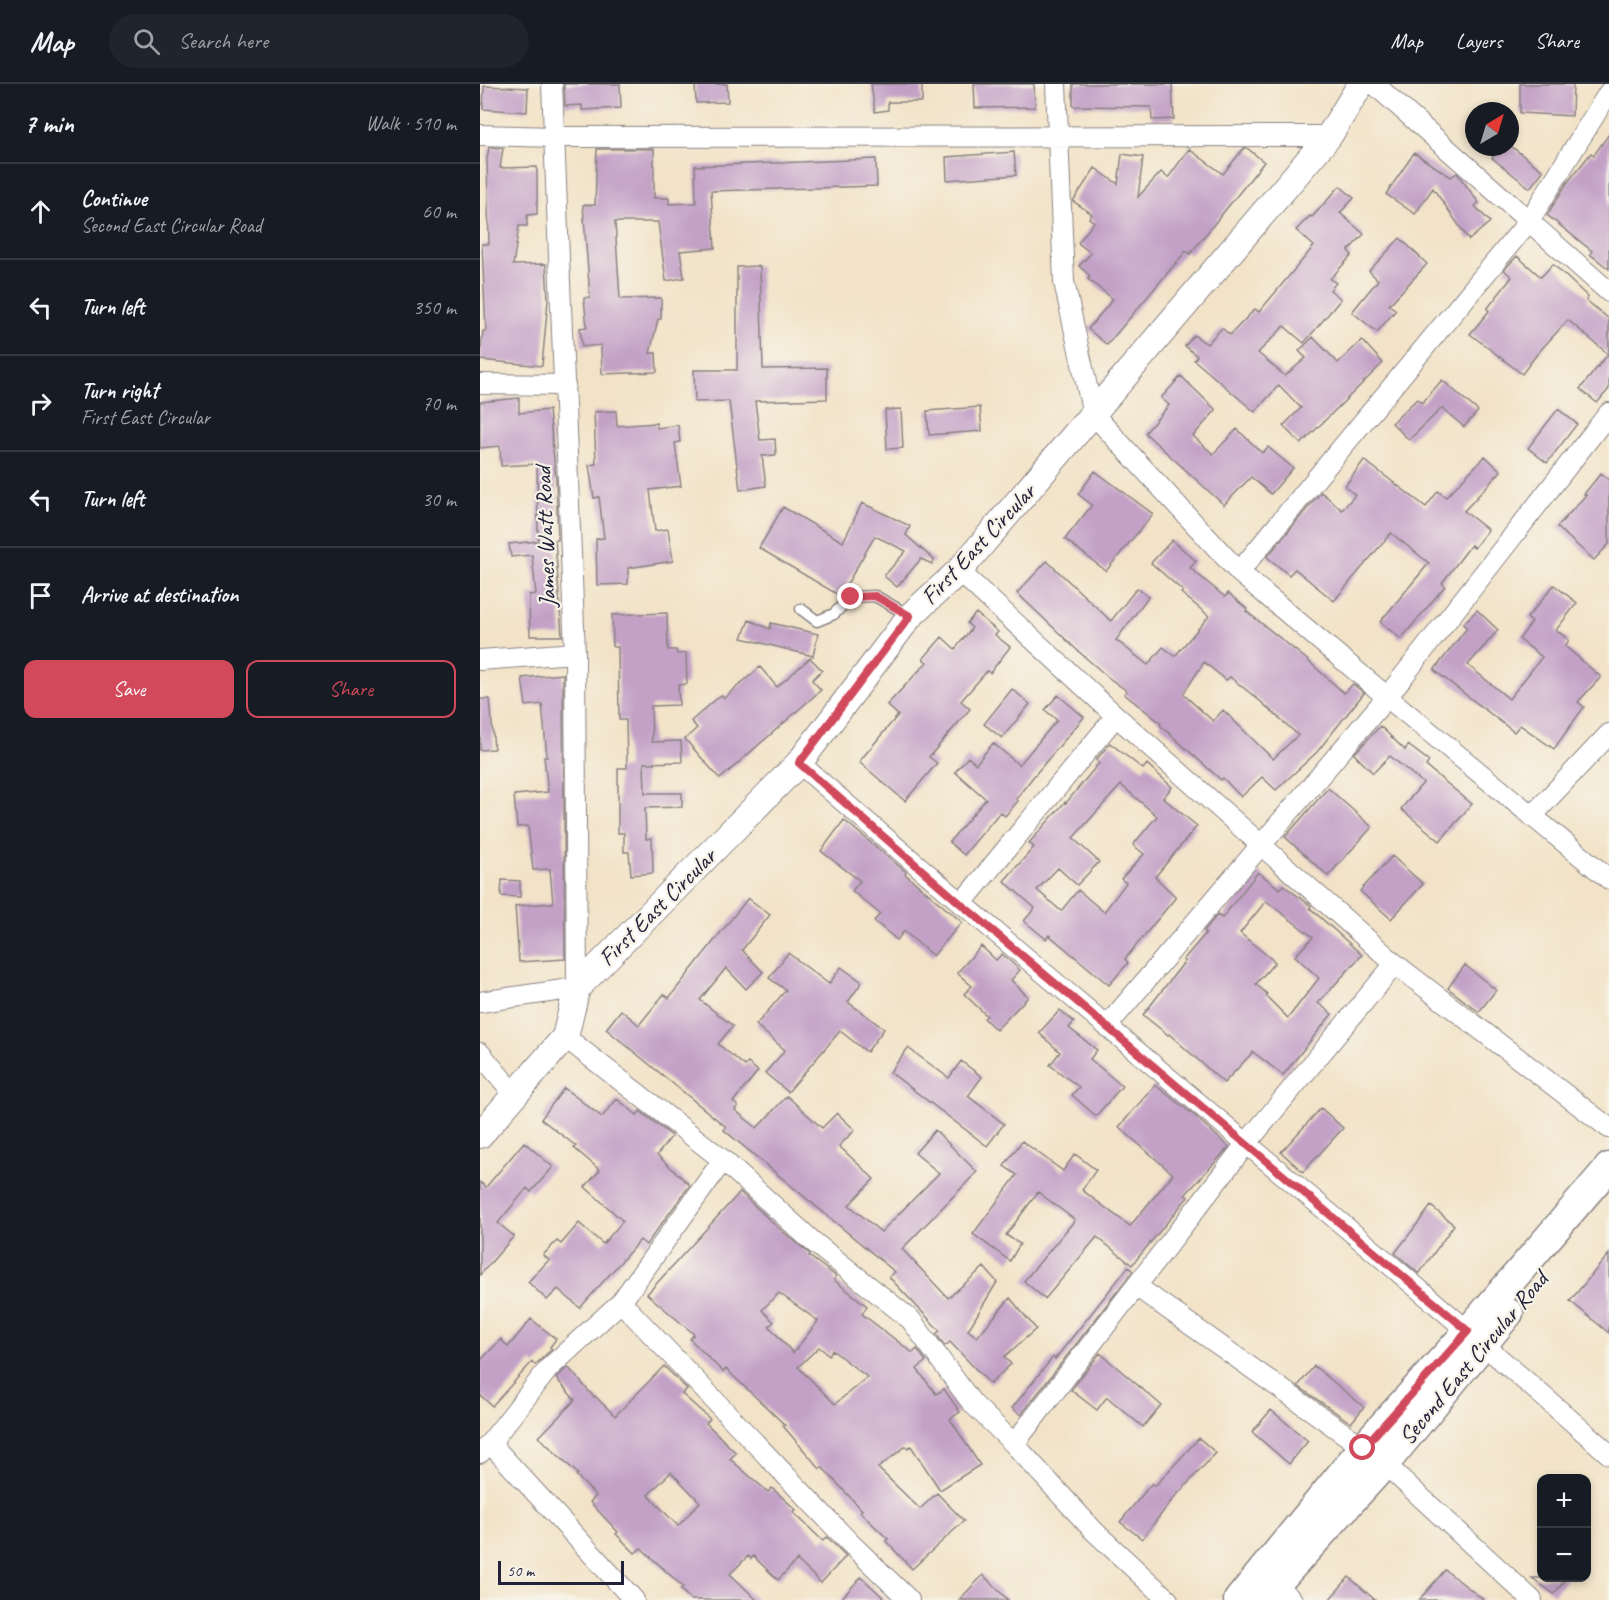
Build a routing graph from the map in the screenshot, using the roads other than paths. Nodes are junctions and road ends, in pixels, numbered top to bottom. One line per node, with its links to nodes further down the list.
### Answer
1 (552, 84): 9 (street, James Watt Road)
2 (1056, 84): 7 (street)
3 (1361, 84): 8 (street, First East Circular)
4 (1374, 84): 10 (street)
5 (1609, 92): 10 (street)
6 (480, 135): 9 (street)
7 (1057, 135): 8 (street); 9 (street); 15 (street)
8 (1329, 136): 15 (street, First East Circular)
9 (555, 137): 13 (street, James Watt Road)
10 (1529, 221): 11 (street); 17 (street)
11 (1609, 292)
12 (480, 384): 13 (street)
13 (565, 385): 20 (street, James Watt Road)
14 (1609, 412): 22 (street)
15 (1093, 414): 16 (street, First East Circular); 17 (street)
16 (959, 571): 19 (street, First East Circular); 23 (street)
17 (1239, 572): 22 (street)
18 (801, 609): 19 (lane)
19 (910, 616): 25 (street, First East Circular)
20 (575, 653): 21 (street); 31 (street, James Watt Road)
21 (480, 660)
22 (1387, 697): 26 (street); 27 (street)
23 (1116, 716): 27 (street); 29 (street)
24 (1609, 734): 26 (street)
25 (799, 763): 29 (street); 31 (street, First East Circular)
26 (1532, 816): 28 (street)
27 (1260, 844): 30 (street); 33 (street)
28 (1609, 879)
29 (961, 904): 33 (street)
30 (1395, 964): 37 (street); 39 (street)
31 (577, 988): 32 (street); 34 (street, First East Circular)
32 (480, 1002)
33 (1107, 1026): 39 (street)
34 (565, 1037): 36 (street, First East Circular); 40 (street)
35 (480, 1053): 36 (street)
36 (515, 1095): 38 (street, First East Circular)
37 (1609, 1128)
38 (480, 1135)
39 (1246, 1144): 43 (street); 45 (street)
40 (723, 1160): 44 (street); 46 (street)
41 (1609, 1167): 45 (main road, Second East Circular Road)
42 (1609, 1195): 45 (main road, Second East Circular Road)
43 (1136, 1286): 46 (street); 48 (street)
44 (621, 1302): 47 (street); 53 (street)
45 (1475, 1337): 48 (main road, Second East Circular Road); 49 (street); 50 (main road, Second East Circular Road)
46 (1014, 1444): 54 (street)
47 (485, 1448): 52 (street)
48 (1363, 1448): 55 (main road, Second East Circular Road)
49 (1609, 1454)
50 (1385, 1464): 51 (main road, Second East Circular Road); 56 (street)
51 (1276, 1595)
52 (634, 1600)
53 (909, 1600)
54 (1168, 1600)
55 (1238, 1600)
56 (1532, 1600)

